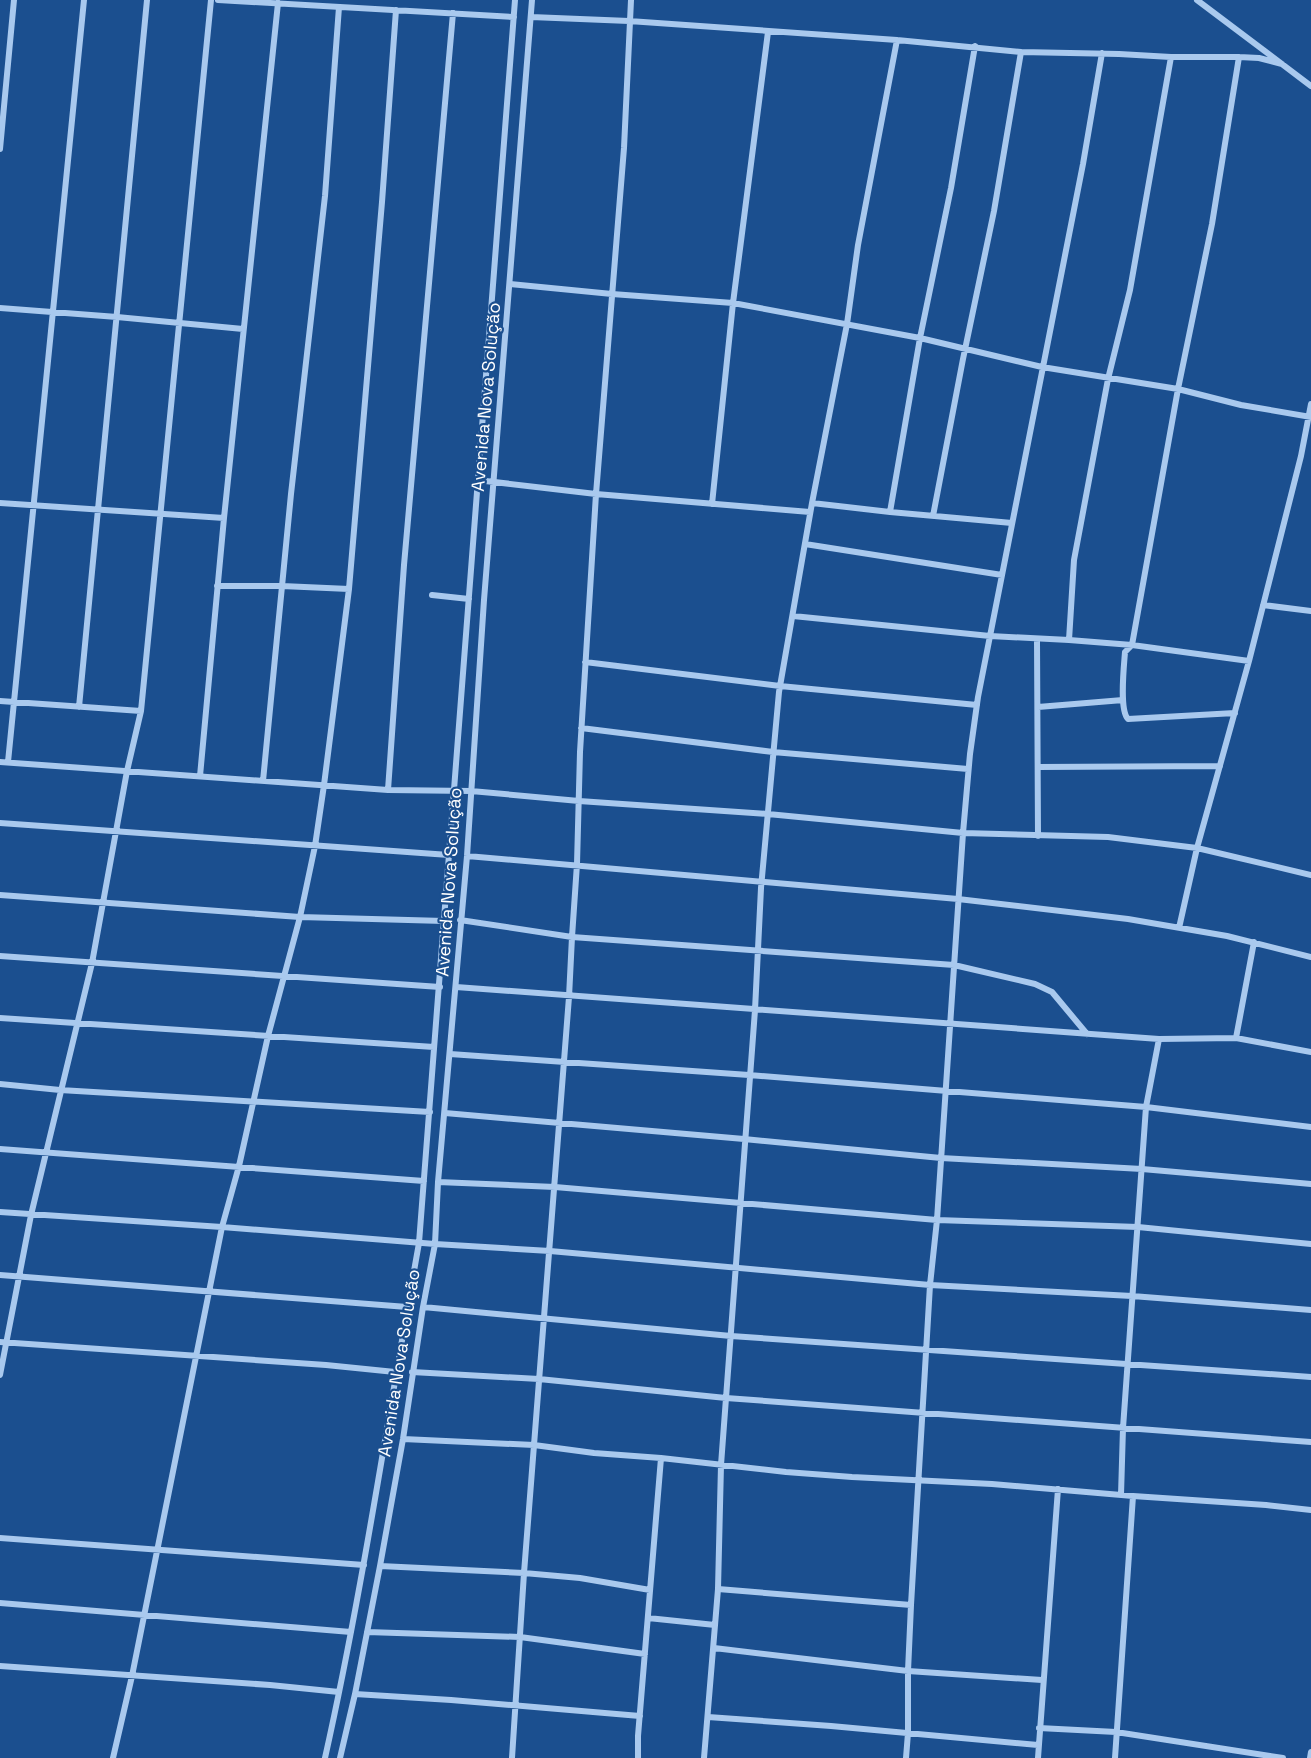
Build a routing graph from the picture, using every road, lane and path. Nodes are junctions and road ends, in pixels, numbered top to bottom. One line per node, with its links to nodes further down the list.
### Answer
1 (14, 0): 26 (street)
2 (84, 0): 31 (street)
3 (147, 0): 32 (street)
4 (211, 0): 33 (street)
5 (218, 0): 10 (street)
6 (515, 0): 14 (street, Avenida Nova Solução)
7 (532, 0): 15 (street, Avenida Nova Solução)
8 (631, 0): 16 (street)
9 (1197, 0): 24 (street)
10 (278, 3): 11 (street); 35 (street)
11 (339, 7): 12 (street); 60 (street)
12 (396, 10): 13 (street); 61 (street)
13 (453, 13): 14 (street); 93 (street)
14 (514, 16): 43 (street, Avenida Nova Solução)
15 (531, 16): 16 (street); 27 (street, Avenida Nova Solução)
16 (629, 21): 17 (street); 28 (street)
17 (768, 32): 18 (street); 29 (street)
18 (897, 40): 19 (street); 34 (street)
19 (975, 46): 20 (street); 36 (street)
20 (1021, 52): 21 (street); 37 (street)
21 (1102, 53): 22 (street); 38 (street)
22 (1171, 57): 23 (street); 39 (street)
23 (1239, 57): 24 (street); 40 (street)
24 (1282, 64): 25 (street)
25 (1311, 86)
26 (0, 149)
27 (510, 284): 28 (street); 44 (street, Avenida Nova Solução)
28 (612, 294): 29 (street); 45 (street)
29 (733, 303): 34 (street); 48 (street)
30 (0, 308): 31 (street)
31 (53, 313): 32 (street); 49 (street)
32 (117, 316): 33 (street); 50 (street)
33 (179, 323): 35 (street); 53 (street)
34 (847, 324): 36 (street); 47 (street)
35 (243, 329): 55 (street)
36 (920, 338): 37 (street); 52 (street)
37 (965, 349): 38 (street); 54 (street)
38 (1042, 367): 39 (street); 56 (street)
39 (1108, 379): 40 (street); 69 (street)
40 (1178, 389): 42 (street); 70 (street)
41 (1311, 404): 42 (street)
42 (1310, 417): 64 (street)
43 (477, 480): 44 (street); 63 (street, Avenida Nova Solução)
44 (494, 481): 45 (street); 95 (street, Avenida Nova Solução)
45 (596, 494): 48 (street); 71 (street)
46 (0, 503): 49 (street)
47 (812, 503): 51 (street); 52 (street)
48 (712, 504): 51 (street)
49 (34, 505): 50 (street); 76 (street)
50 (97, 509): 53 (street); 78 (street)
51 (810, 512): 57 (street)
52 (890, 512): 54 (street)
53 (161, 514): 55 (street); 80 (street)
54 (933, 516): 56 (street)
55 (224, 518): 59 (street)
56 (1012, 523): 58 (street)
57 (805, 544): 58 (street); 66 (street)
58 (1002, 575): 67 (street)
59 (217, 586): 60 (street); 90 (street)
60 (282, 586): 61 (street); 91 (street)
61 (349, 588): 92 (street)
62 (432, 595): 63 (street)
63 (469, 599): 94 (street, Avenida Nova Solução)
64 (1263, 605): 65 (street); 72 (street)
65 (1311, 612)
66 (793, 616): 67 (street); 73 (street)
67 (990, 636): 68 (street); 77 (street)
68 (1037, 639): 69 (street); 79 (street)
69 (1068, 640): 70 (street)
70 (1132, 645): 72 (street); 74 (street)
71 (585, 662): 73 (street); 82 (street)
72 (1249, 662): 81 (street)
73 (780, 686): 77 (street); 83 (street)
74 (1123, 700): 79 (street); 81 (street)
75 (0, 701): 76 (street)
76 (14, 702): 78 (street); 85 (street)
77 (977, 705): 88 (street)
78 (79, 707): 80 (street)
79 (1038, 707): 87 (street)
80 (141, 711): 89 (street)
81 (1235, 713): 86 (street)
82 (581, 728): 83 (street); 96 (street)
83 (773, 752): 88 (street); 97 (street)
84 (0, 762): 85 (street)
85 (8, 762): 89 (street)
86 (1220, 766): 87 (street); 103 (street)
87 (1038, 767): 101 (street)
88 (968, 769): 100 (street)
89 (127, 771): 90 (street); 99 (street)
90 (200, 776): 91 (street)
91 (262, 781): 92 (street)
92 (324, 785): 93 (street); 102 (street)
93 (388, 790): 94 (street)
94 (454, 790): 95 (street); 104 (street, Avenida Nova Solução)
95 (471, 791): 96 (street); 105 (street, Avenida Nova Solução)
96 (579, 801): 97 (street); 106 (street)
97 (768, 814): 100 (street); 108 (street)
98 (0, 824): 99 (street)
99 (115, 832): 102 (street); 111 (street)
100 (963, 833): 101 (street); 110 (street)
101 (1038, 836): 103 (street)
102 (315, 846): 104 (street); 112 (street)
103 (1197, 848): 107 (street); 115 (street)
104 (449, 855): 114 (street, Avenida Nova Solução)
105 (467, 856): 106 (street); 113 (street, Avenida Nova Solução)
106 (577, 864): 108 (street); 116 (street)
107 (1311, 875)
108 (761, 880): 110 (street); 118 (street)
109 (0, 895): 111 (street)
110 (958, 899): 115 (street); 122 (street)
111 (102, 902): 112 (street); 121 (street)
112 (300, 917): 114 (street); 123 (street)
113 (460, 920): 116 (street); 125 (street, Avenida Nova Solução)
114 (444, 921): 124 (street, Avenida Nova Solução)
115 (1179, 928): 117 (street)
116 (572, 937): 118 (street); 126 (street)
117 (1254, 942): 120 (street); 133 (street)
118 (757, 951): 122 (street); 127 (street)
119 (0, 956): 121 (street)
120 (1311, 957)
121 (92, 963): 123 (street); 129 (street)
122 (954, 965): 130 (street); 131 (street)
123 (284, 976): 124 (street); 132 (street)
124 (440, 987): 135 (street, Avenida Nova Solução)
125 (456, 987): 126 (street); 137 (street, Avenida Nova Solução)
126 (569, 997): 127 (street); 138 (street)
127 (755, 1010): 130 (street); 139 (street)
128 (0, 1018): 129 (street)
129 (76, 1023): 132 (street); 141 (street)
130 (950, 1024): 131 (street); 142 (street)
131 (1087, 1034): 134 (street)
132 (268, 1036): 135 (street); 143 (street)
133 (1236, 1038): 134 (street); 136 (street)
134 (1159, 1039): 144 (street)
135 (434, 1047): 145 (street, Avenida Nova Solução)
136 (1311, 1052)
137 (450, 1054): 138 (street); 146 (street, Avenida Nova Solução)
138 (563, 1062): 139 (street); 147 (street)
139 (749, 1075): 142 (street); 149 (street)
140 (0, 1084): 141 (street)
141 (60, 1090): 143 (street); 151 (street)
142 (945, 1091): 144 (street); 152 (street)
143 (253, 1101): 145 (street); 153 (street)
144 (1146, 1107): 148 (street); 154 (street)
145 (430, 1112): 155 (street, Avenida Nova Solução)
146 (445, 1113): 147 (street); 156 (street, Avenida Nova Solução)
147 (560, 1123): 149 (street); 158 (street)
148 (1311, 1127)
149 (744, 1139): 152 (street); 159 (street)
150 (0, 1149): 151 (street)
151 (46, 1153): 153 (street); 161 (street)
152 (941, 1158): 154 (street); 162 (street)
153 (239, 1166): 155 (street); 163 (street)
154 (1142, 1168): 157 (street); 164 (street)
155 (424, 1181): 165 (street, Avenida Nova Solução)
156 (438, 1182): 158 (street); 166 (street, Avenida Nova Solução)
157 (1311, 1184)
158 (555, 1187): 159 (street); 168 (street)
159 (741, 1203): 162 (street); 169 (street)
160 (0, 1212): 161 (street)
161 (31, 1215): 163 (street); 171 (street)
162 (937, 1220): 164 (street); 172 (street)
163 (222, 1227): 165 (street); 173 (street)
164 (1138, 1227): 167 (street); 174 (street)
165 (419, 1243): 166 (street); 175 (street, Avenida Nova Solução)
166 (435, 1244): 168 (street); 176 (street, Avenida Nova Solução)
167 (1311, 1244)
168 (550, 1251): 169 (street); 178 (street)
169 (736, 1267): 172 (street); 179 (street)
170 (0, 1275): 171 (street)
171 (20, 1276): 173 (street); 180 (street)
172 (930, 1285): 174 (street); 181 (street)
173 (210, 1291): 175 (street); 182 (street)
174 (1132, 1296): 177 (street); 183 (street)
175 (407, 1307): 184 (street, Avenida Nova Solução)
176 (423, 1307): 178 (street); 185 (street, Avenida Nova Solução)
177 (1311, 1310)
178 (545, 1319): 179 (street); 188 (street)
179 (731, 1336): 181 (street); 189 (street)
180 (4, 1342): 182 (street); 186 (street)
181 (926, 1350): 183 (street); 190 (street)
182 (195, 1356): 184 (street); 203 (street)
183 (1128, 1364): 187 (street); 191 (street)
184 (395, 1372): 204 (street, Avenida Nova Solução)
185 (412, 1372): 188 (street); 192 (street, Avenida Nova Solução)
186 (0, 1375)
187 (1311, 1377)
188 (539, 1379): 189 (street); 194 (street)
189 (726, 1398): 190 (street); 196 (street)
190 (922, 1412): 191 (street); 197 (street)
191 (1123, 1428): 193 (street); 199 (street)
192 (403, 1438): 194 (street); 205 (street, Avenida Nova Solução)
193 (1311, 1442)
194 (534, 1445): 195 (street); 206 (street)
195 (661, 1458): 196 (street); 208 (street)
196 (721, 1465): 197 (street); 207 (street)
197 (918, 1479): 198 (street); 210 (street)
198 (1058, 1489): 199 (street); 222 (street)
199 (1121, 1495): 200 (street)
200 (1133, 1496): 201 (street); 229 (street)
201 (1311, 1509)
202 (0, 1538): 203 (street)
203 (157, 1550): 204 (street); 211 (street)
204 (364, 1565): 214 (street, Avenida Nova Solução)
205 (380, 1566): 206 (street); 215 (street, Avenida Nova Solução)
206 (524, 1573): 208 (street); 216 (street)
207 (718, 1589): 210 (street); 213 (street)
208 (650, 1590): 212 (street)
209 (0, 1603): 211 (street)
210 (911, 1605): 220 (street)
211 (144, 1614): 214 (street); 221 (street)
212 (648, 1618): 213 (street); 218 (street)
213 (715, 1625): 217 (street)
214 (351, 1632): 223 (street, Avenida Nova Solução)
215 (367, 1632): 216 (street); 224 (street, Avenida Nova Solução)
216 (520, 1637): 218 (street); 225 (street)
217 (714, 1648): 220 (street); 227 (street)
218 (645, 1654): 226 (street)
219 (0, 1666): 221 (street)
220 (908, 1671): 222 (street); 230 (street)
221 (132, 1676): 223 (street); 233 (street)
222 (1042, 1680): 228 (street)
223 (339, 1692): 234 (street, Avenida Nova Solução)
224 (355, 1694): 225 (street); 235 (street, Avenida Nova Solução)
225 (515, 1705): 226 (street); 236 (street)
226 (640, 1716): 237 (street)
227 (708, 1718): 230 (street); 238 (street)
228 (1040, 1728): 229 (street); 231 (street)
229 (1116, 1732): 241 (street); 242 (street)
230 (908, 1733): 231 (street); 239 (street)
231 (1038, 1745): 240 (street)
232 (1311, 1752): 243 (street)
233 (113, 1758)
234 (324, 1758)
235 (340, 1758)
236 (512, 1758)
237 (638, 1758)
238 (704, 1758)
239 (906, 1758)
240 (1038, 1758)
241 (1115, 1758)
242 (1283, 1758)
243 (1311, 1758)

